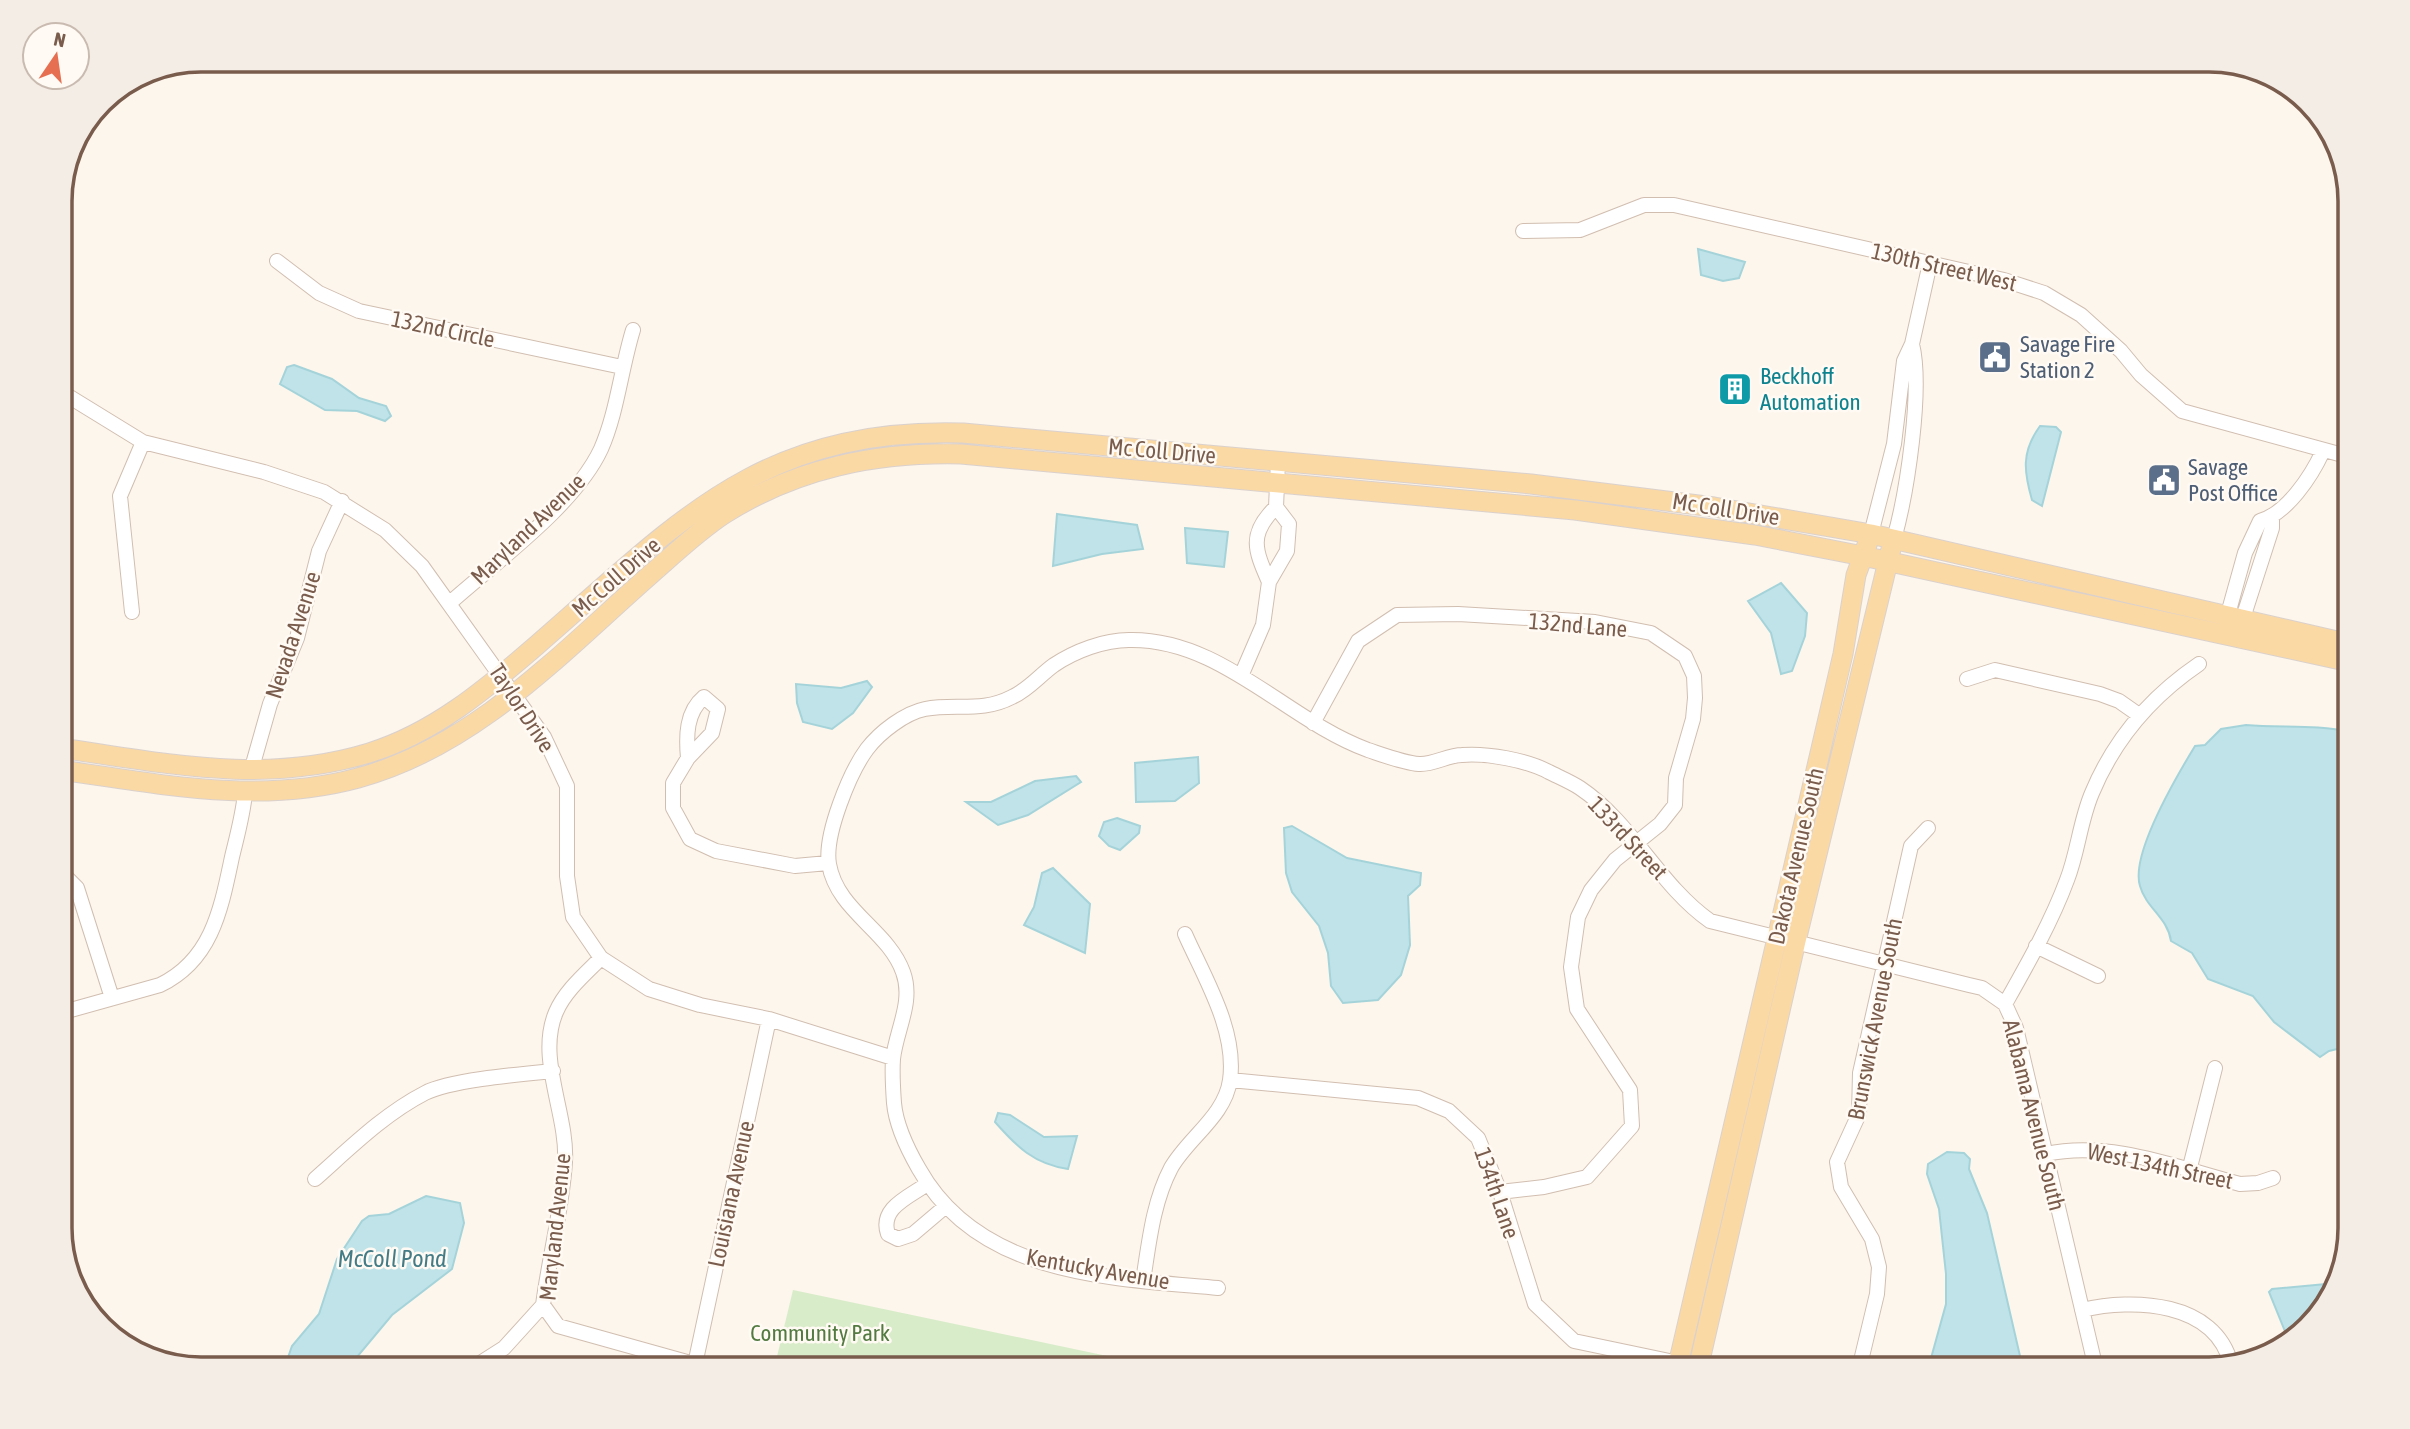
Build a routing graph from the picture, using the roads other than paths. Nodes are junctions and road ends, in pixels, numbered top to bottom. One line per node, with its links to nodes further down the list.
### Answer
1 (1522, 231): 3 (street, 130th Street West)
2 (276, 261): 6 (street, 132nd Circle)
3 (1930, 263): 5 (street, Dakota Avenue South); 9 (street, 130th Street West)
4 (633, 330): 6 (street, Maryland Avenue)
5 (1913, 344): 15 (street, Dakota Avenue South); 16 (street, Dakota Avenue South)
6 (622, 367): 20 (street, Maryland Avenue)
7 (72, 398): 8 (street, Taylor Drive)
8 (143, 442): 13 (street, Taylor Drive); 21 (street)
9 (2323, 451): 10 (street, 130th Street West); 22 (street)
10 (2338, 454)
11 (1278, 462): 12 (street); 15 (main road, Mc Coll Drive); 26 (main road, Mc Coll Drive)
12 (1277, 484): 14 (street); 17 (main road, Mc Coll Drive); 29 (main road, Mc Coll Drive)
13 (342, 501): 20 (street, Taylor Drive); 35 (street, Nevada Avenue)
14 (1276, 507): 19 (street); 19 (street)
15 (1871, 534): 16 (main road, Mc Coll Drive); 17 (main road, Dakota Avenue South)
16 (1894, 539): 18 (main road, Dakota Avenue South); 22 (main road, Mc Coll Drive)
17 (1863, 555): 18 (main road, Mc Coll Drive); 42 (main road, Dakota Avenue South)
18 (1888, 561): 24 (main road, Mc Coll Drive); 42 (main road, Dakota Avenue South)
19 (1269, 582): 27 (street)
20 (451, 602): 26 (street, Taylor Drive)
21 (132, 612)
22 (2236, 616): 23 (main road, Mc Coll Drive)
23 (2338, 641)
24 (2338, 659)
25 (2199, 664): 30 (street, Alabama Avenue South)
26 (502, 676): 29 (street, Taylor Drive); 35 (main road, Mc Coll Drive)
27 (1241, 676): 31 (street, 133rd Street); 39 (street, Kentucky Avenue)
28 (1966, 679): 30 (street)
29 (514, 693): 36 (main road, Mc Coll Drive); 44 (street, Taylor Drive)
30 (2139, 715): 43 (street, Alabama Avenue South)
31 (1313, 723): 38 (street, 133rd Street); 38 (street, 132nd Lane)
32 (72, 750): 35 (main road, Mc Coll Drive)
33 (688, 758): 39 (street)
34 (72, 771): 36 (main road, Mc Coll Drive)
35 (251, 771)
36 (245, 793): 47 (street)
37 (1928, 828): 45 (street, Brunswick Avenue South)
38 (1636, 844): 42 (street, 133rd Street); 60 (street, 132nd Lane)
39 (828, 863): 51 (street, Kentucky Avenue)
40 (72, 883): 47 (street)
41 (1185, 934): 54 (street)
42 (1786, 938): 45 (street, 133rd Street); 71 (main road, Dakota Avenue South); 72 (main road, Dakota Avenue South)
43 (2036, 946): 46 (street); 48 (street, Alabama Avenue South)
44 (601, 958): 50 (street, Taylor Drive); 53 (street, Maryland Avenue)
45 (1884, 963): 48 (street, 133rd Street); 73 (street, Brunswick Avenue South)
46 (2098, 976)
47 (112, 998): 49 (street)
48 (2005, 1004): 55 (street, Alabama Avenue South)
49 (72, 1010)
50 (769, 1019): 51 (street, Taylor Drive); 69 (street, Louisiana Avenue)
51 (893, 1058): 59 (street, Kentucky Avenue)
52 (2215, 1068): 56 (street)
53 (552, 1071): 58 (street); 64 (street, Maryland Avenue)
54 (1230, 1080): 60 (street, 134th Lane); 62 (street)
55 (2046, 1154): 56 (street, West 134th Street); 65 (street, Alabama Avenue South)
56 (2189, 1171): 57 (street, West 134th Street)
57 (2273, 1178)
58 (315, 1179)
59 (927, 1184): 61 (street, Kentucky Avenue); 61 (street)
60 (1500, 1192): 70 (street, 134th Lane)
61 (946, 1206): 62 (street, Kentucky Avenue)
62 (1143, 1281): 63 (street, Kentucky Avenue)
63 (1218, 1288)
64 (543, 1306): 67 (street); 68 (street, Maryland Avenue)
65 (2082, 1310): 66 (street); 74 (street, Alabama Avenue South)
66 (2227, 1356)
67 (490, 1357)
68 (661, 1357)
69 (696, 1357)
70 (1641, 1357)
71 (1680, 1357)
72 (1701, 1357)
73 (1862, 1357)
74 (2093, 1357)

